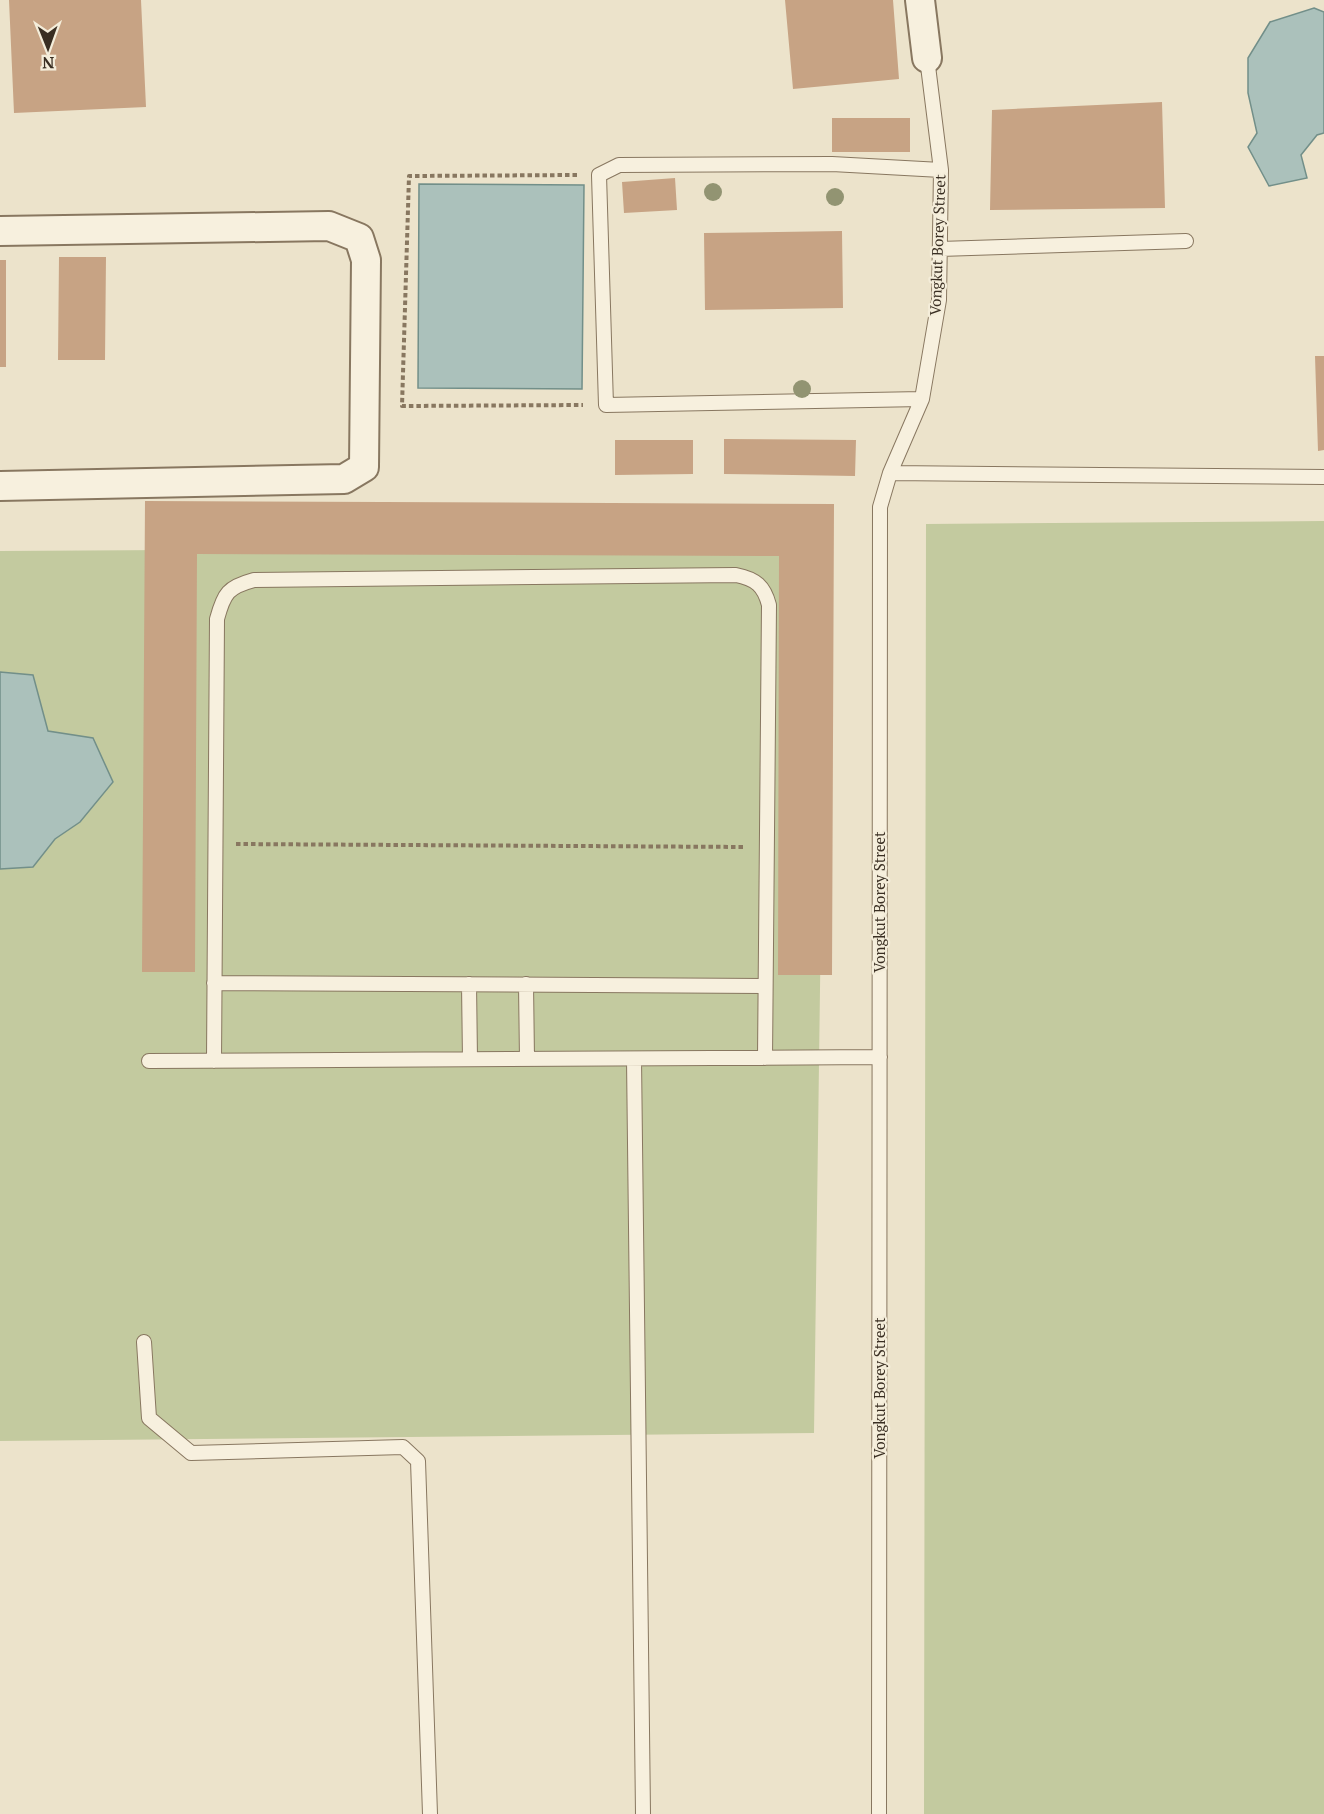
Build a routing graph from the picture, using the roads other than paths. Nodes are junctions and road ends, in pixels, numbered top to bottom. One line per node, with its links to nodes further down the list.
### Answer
1 (920, 0): 2 (street, Vongkut Borey Street)
2 (927, 58): 3 (lane, Vongkut Borey Street)
3 (941, 170): 6 (lane, Vongkut Borey Street); 7 (lane)
4 (0, 231): 10 (street)
5 (1186, 241): 6 (lane)
6 (940, 249): 7 (lane, Vongkut Borey Street)
7 (922, 399): 8 (lane, Vongkut Borey Street)
8 (890, 473): 9 (lane); 16 (lane, Vongkut Borey Street)
9 (1324, 477)
10 (0, 486)
11 (214, 983): 12 (lane); 14 (lane); 21 (lane)
12 (468, 984): 13 (lane); 17 (lane)
13 (526, 984): 14 (lane); 18 (lane)
14 (765, 986): 15 (lane)
15 (765, 1058): 16 (lane); 19 (lane)
16 (880, 1058): 25 (lane, Vongkut Borey Street)
17 (470, 1059): 18 (lane); 21 (lane)
18 (526, 1059): 19 (lane)
19 (634, 1059): 24 (lane)
20 (149, 1061): 21 (lane)
21 (214, 1061)
22 (144, 1342): 23 (lane)
23 (429, 1814)
24 (643, 1814)
25 (879, 1814)

